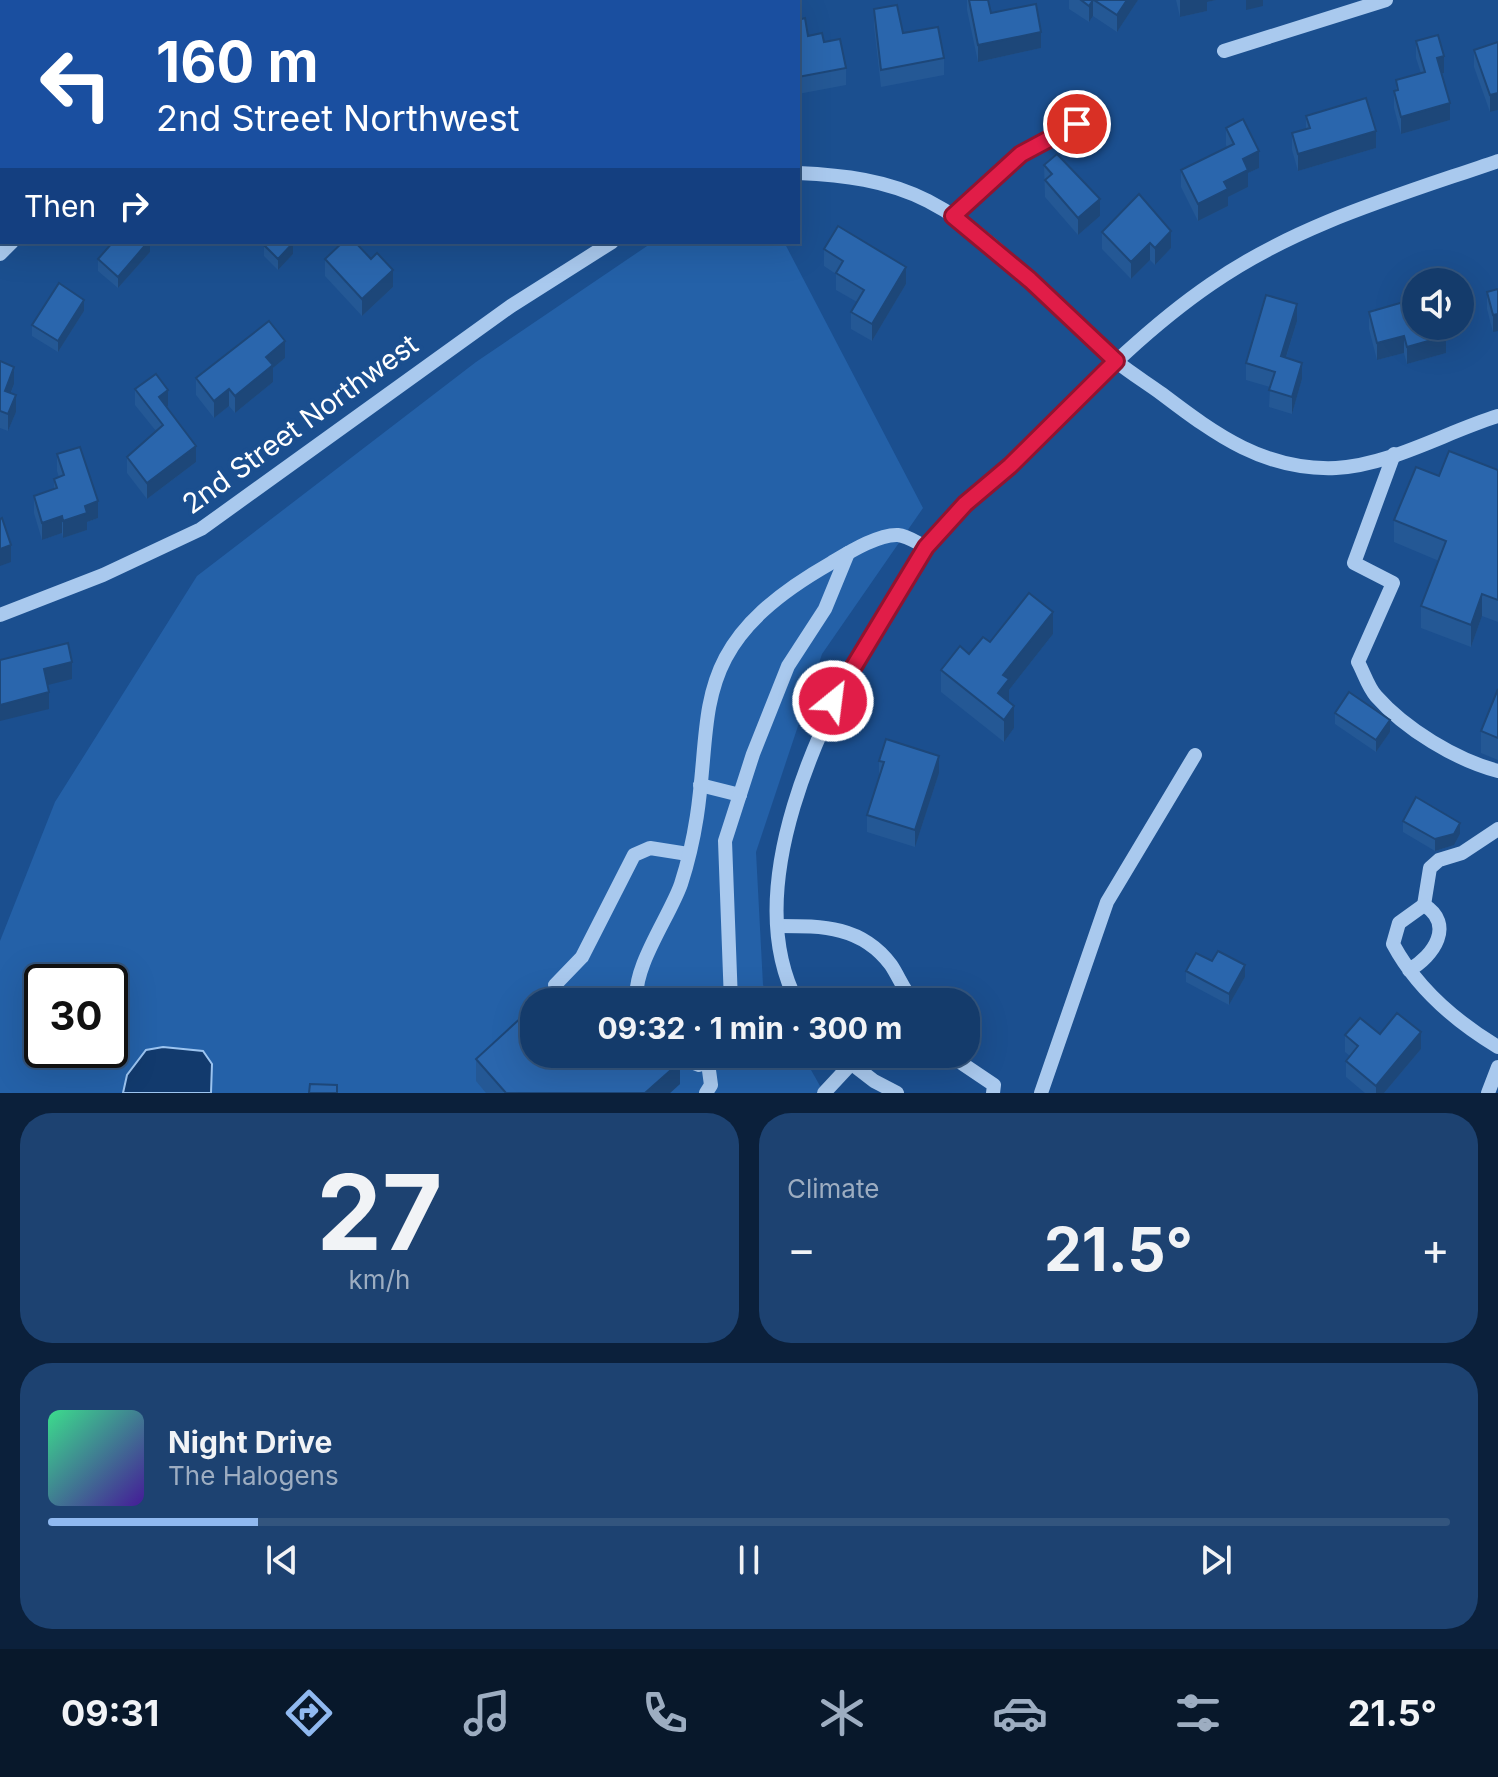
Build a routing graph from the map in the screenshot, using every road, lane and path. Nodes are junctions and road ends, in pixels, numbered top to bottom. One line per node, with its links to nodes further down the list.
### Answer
1 (1386, 0): 2 (street)
2 (1224, 51)
3 (1077, 124): 6 (street)
4 (1498, 161): 8 (street)
5 (800, 173): 6 (street)
6 (953, 216): 8 (street)
7 (609, 244): 13 (street, 2nd Street Northwest)
8 (1116, 361): 10 (street); 11 (street)
9 (1498, 416): 10 (street)
10 (1394, 454): 15 (street)
11 (926, 547): 12 (street); 21 (street)
12 (849, 553): 16 (street); 17 (street)
13 (0, 615)
14 (1195, 755): 38 (street)
15 (1498, 771)
16 (700, 785): 17 (street); 19 (street)
17 (740, 795): 25 (street)
18 (1498, 829): 20 (street)
19 (688, 854): 23 (street); 24 (street)
20 (1424, 905): 22 (street); 22 (street)
21 (779, 926): 26 (street); 27 (street)
22 (1409, 970): 28 (street)
23 (555, 985)
24 (638, 988)
25 (730, 988)
26 (791, 988)
27 (905, 988)
28 (1498, 1047)
29 (1498, 1067): 39 (street)
30 (709, 1068): 34 (street)
31 (839, 1068): 35 (street)
32 (859, 1068): 36 (street)
33 (969, 1068): 37 (street)
34 (706, 1093)
35 (824, 1093)
36 (897, 1093)
37 (993, 1093)
38 (1041, 1093)
39 (1488, 1093)

